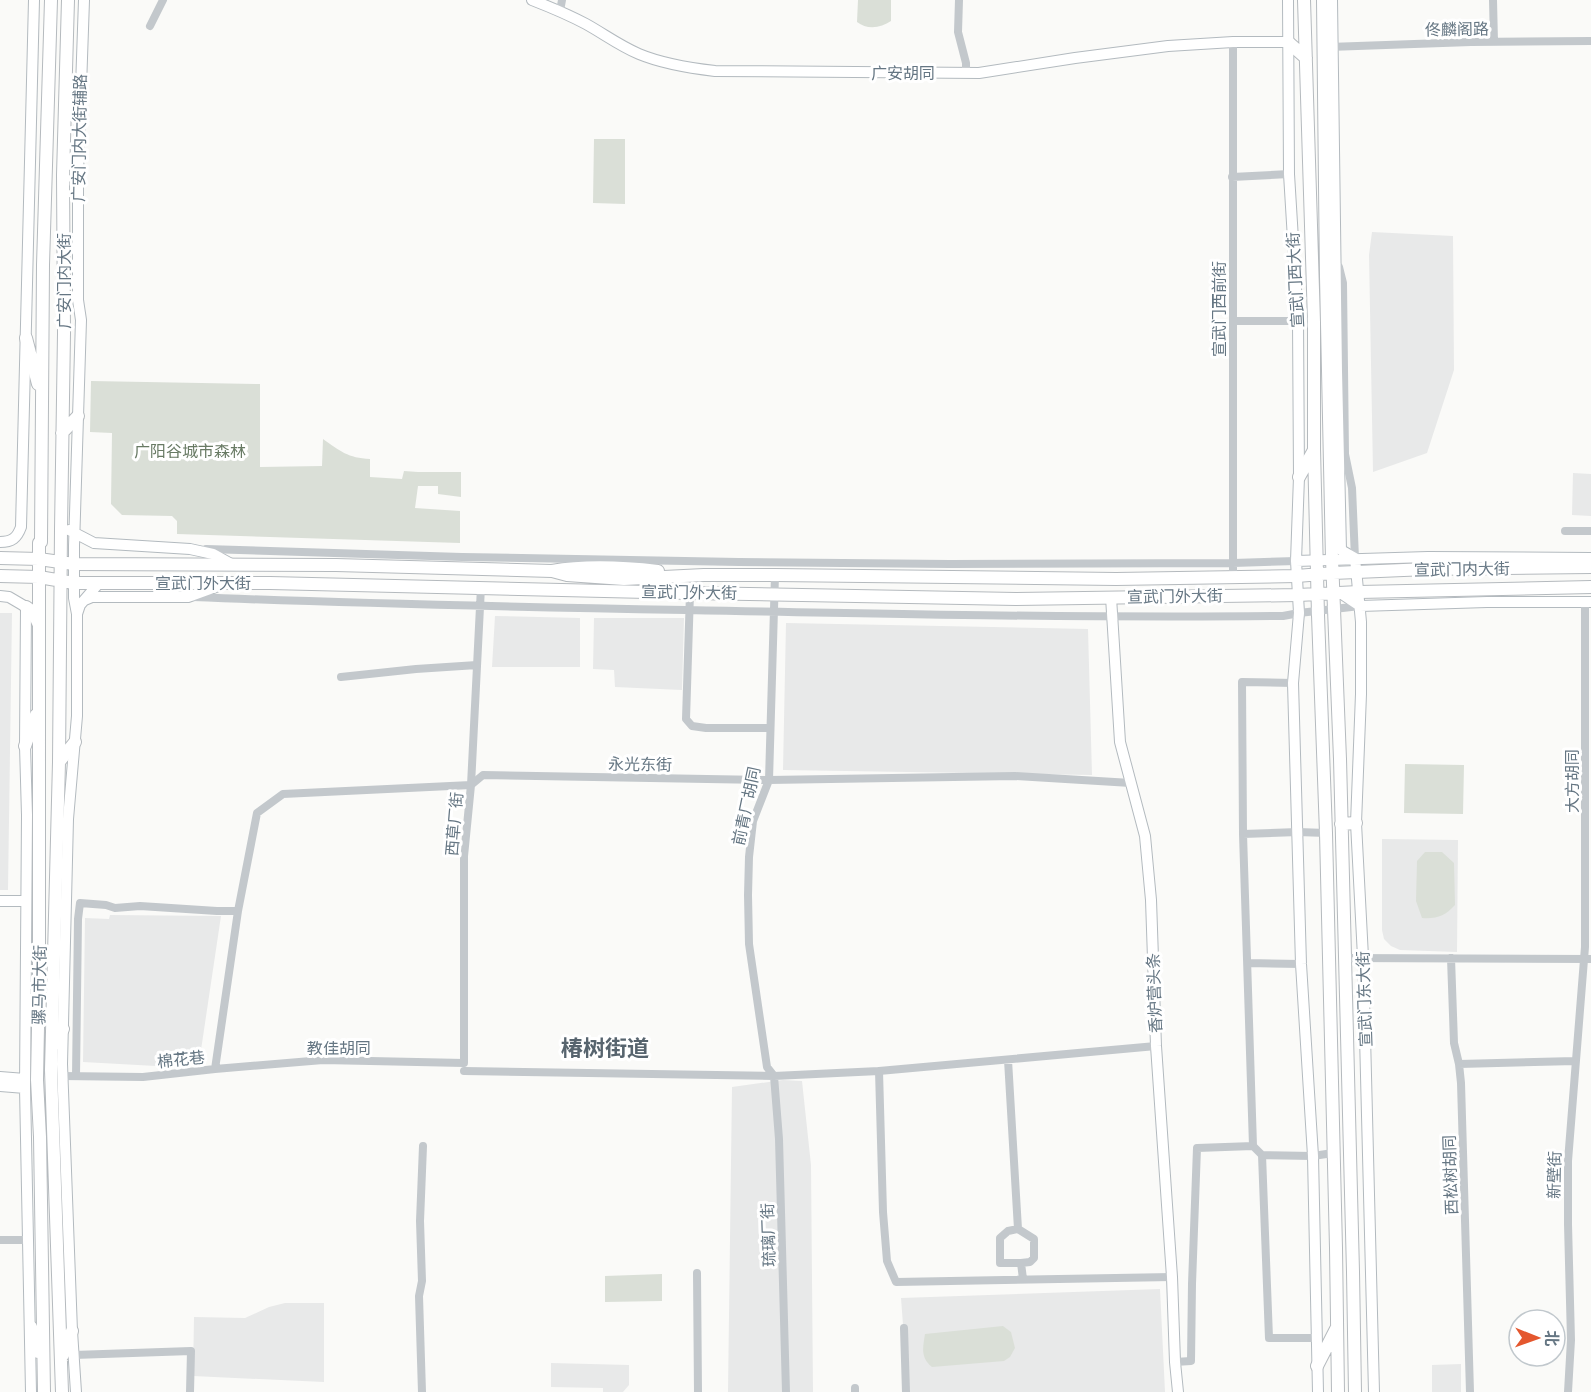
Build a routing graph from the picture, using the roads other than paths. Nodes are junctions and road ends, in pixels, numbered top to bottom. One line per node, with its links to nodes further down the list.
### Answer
1 (33, 0): 28 (street)
2 (51, 0): 29 (main road, 广安门内大街)
3 (68, 0): 31 (main road, 广安门内大街)
4 (84, 0): 30 (street, 广安门内大街辅路)
5 (164, 0): 14 (street)
6 (532, 0): 13 (street, 广安胡同)
7 (959, 0): 21 (street)
8 (1288, 0): 17 (street, 宣武门西大街)
9 (1304, 0): 20 (main road, 宣武门西大街)
10 (1323, 0): 19 (main road, 宣武门西大街)
11 (1332, 0): 19 (street, 宣武门西大街)
12 (1493, 0): 18 (street)
13 (561, 5): 21 (street, 广安胡同)
14 (150, 26)
15 (1591, 41): 18 (street, 佟麟阁路)
16 (1233, 42): 17 (street, 广安胡同); 21 (street, 广安胡同); 23 (street, 宣武门西前街)
17 (1288, 42): 20 (main road); 22 (street, 宣武门西大街)
18 (1494, 42): 19 (street, 佟麟阁路)
19 (1329, 47): 24 (main road, 宣武门西大街)
20 (1306, 58): 27 (main road, 宣武门西大街)
21 (966, 73)
22 (1289, 174): 23 (street); 26 (street, 宣武门西大街)
23 (1232, 177): 25 (street, 宣武门西前街)
24 (1331, 255): 40 (street, 宣武门西大街); 42 (street, 宣武门西大街); 45 (main road, 宣武门西大街)
25 (1233, 321): 26 (street); 52 (street, 宣武门西前街)
26 (1298, 321): 27 (street); 33 (street, 宣武门西大街)
27 (1314, 322): 32 (main road, 宣武门西大街)
28 (26, 338): 29 (main road); 38 (street)
29 (42, 404): 44 (main road, 广安门内大街)
30 (78, 416): 31 (main road); 37 (street, 广安门内大街辅路)
31 (62, 433): 34 (main road, 广安门内大街)
32 (1314, 449): 33 (main road); 46 (main road, 宣武门西大街)
33 (1299, 477): 47 (street, 宣武门西大街)
34 (61, 525): 37 (street); 48 (main road, 广安门内大街)
35 (1565, 531): 36 (street)
36 (1591, 531)
37 (80, 535): 39 (street); 49 (street, 广安门内大街辅路)
38 (5, 542)
39 (190, 549): 50 (street); 52 (street)
40 (1341, 550): 42 (street); 45 (street)
41 (0, 558): 44 (main road, 宣武门外大街)
42 (1355, 558): 43 (street); 45 (street); 53 (street, 宣武门东大街)
43 (1591, 558)
44 (39, 559): 48 (main road, 宣武门外大街); 59 (main road, 广安门内大街)
45 (1332, 559): 46 (street); 54 (main road, 宣武门西大街)
46 (1317, 560): 47 (street); 56 (main road, 宣武门西大街)
47 (1296, 561): 52 (street); 58 (street, 宣武门西大街)
48 (60, 562): 49 (main road, 宣武门外大街); 60 (main road, 广安门内大街)
49 (74, 564): 50 (main road, 宣武门外大街); 61 (street, 广安门内大街辅路)
50 (233, 565): 55 (main road, 宣武门外大街)
51 (1591, 567): 53 (main road, 宣武门内大街)
52 (1233, 570): 55 (main road, 宣武门外大街); 58 (main road, 宣武门外大街)
53 (1356, 572): 54 (main road, 宣武门内大街); 68 (street, 宣武门东大街)
54 (1333, 573): 56 (main road, 宣武门外大街); 67 (main road, 宣武门西大街)
55 (775, 574): 70 (street, 前青厂胡同)
56 (1317, 574): 58 (main road, 宣武门外大街); 71 (main road, 宣武门西大街)
57 (0, 576): 59 (main road, 宣武门外大街)
58 (1297, 576): 72 (street, 宣武门西大街)
59 (39, 577): 60 (main road, 宣武门外大街); 87 (main road, 骡马市大街)
60 (61, 580): 61 (main road, 宣武门外大街); 96 (main road, 骡马市大街)
61 (74, 582): 62 (main road, 宣武门外大街); 85 (street)
62 (99, 583): 63 (main road, 宣武门外大街); 76 (street)
63 (226, 583): 64 (main road, 宣武门外大街); 74 (street)
64 (481, 587): 69 (main road, 宣武门外大街); 79 (street, 西草厂街)
65 (1591, 587): 66 (main road, 宣武门内大街)
66 (1524, 588): 68 (main road, 宣武门内大街); 77 (street)
67 (1336, 592): 68 (main road, 宣武门内大街); 71 (main road, 宣武门外大街); 80 (street); 101 (main road, 宣武门东大街)
68 (1359, 592): 80 (street, 宣武门东大街)
69 (690, 593): 70 (main road, 宣武门外大街); 82 (street)
70 (774, 594): 75 (main road, 宣武门外大街); 83 (street, 前青厂胡同)
71 (1318, 594): 72 (main road, 宣武门外大街); 103 (main road, 宣武门东大街)
72 (1298, 595): 75 (main road, 宣武门外大街); 84 (street, 宣武门西大街)
73 (0, 596): 81 (street)
74 (188, 597): 76 (street); 79 (street)
75 (1111, 597): 86 (street, 香炉营头条)
76 (85, 600): 85 (street)
77 (1541, 602): 78 (street); 80 (street)
78 (1588, 602): 95 (street, 大方胡同)
79 (480, 606): 82 (street); 88 (street, 西草厂街)
80 (1360, 606): 84 (street); 100 (street, 宣武门东大街)
81 (26, 607): 87 (main road); 94 (street, 骡马市大街)
82 (690, 610): 83 (street); 92 (street)
83 (773, 613): 86 (street); 92 (street, 前青厂胡同)
84 (1299, 613): 86 (street); 90 (street)
85 (77, 614): 93 (street, 骡马市大街)
86 (1112, 618): 98 (street, 香炉营头条)
87 (40, 626): 91 (main road, 骡马市大街)
88 (477, 665): 89 (street); 99 (street, 西草厂街)
89 (341, 677)
90 (1293, 683): 102 (street); 104 (street)
91 (40, 705): 94 (main road); 151 (main road, 骡马市大街)
92 (770, 728): 97 (street, 前青厂胡同)
93 (75, 742): 96 (main road); 109 (street, 骡马市大街)
94 (25, 746): 106 (street, 骡马市大街)
95 (1588, 751): 113 (street, 大方胡同)
96 (59, 762): 108 (main road, 骡马市大街)
97 (769, 780): 98 (street, 永光东街); 99 (street, 永光东街); 127 (street, 前青厂胡同)
98 (1131, 783): 117 (street, 香炉营头条)
99 (471, 784): 107 (street, 永光东街); 122 (street, 西草厂街)
100 (1356, 823): 101 (main road); 110 (street, 宣武门东大街)
101 (1341, 824): 111 (main road, 宣武门东大街)
102 (1298, 832): 103 (street); 104 (street); 115 (street)
103 (1326, 833): 133 (main road, 宣武门东大街)
104 (1244, 834): 114 (street)
105 (0, 901): 106 (street)
106 (26, 901): 129 (street, 骡马市大街)
107 (238, 910): 123 (street, 棉花巷); 126 (street)
108 (55, 917): 109 (main road); 118 (main road, 骡马市大街)
109 (65, 940): 116 (street, 骡马市大街)
110 (1363, 957): 111 (street); 112 (street); 166 (street, 宣武门东大街)
111 (1345, 958): 165 (main road, 宣武门东大街)
112 (1451, 958): 113 (street); 121 (street, 西松树胡同)
113 (1588, 960): 120 (street, 新壁街)
114 (1248, 963): 115 (street); 132 (street)
115 (1301, 964): 135 (street)
116 (63, 1029): 118 (main road); 125 (street, 骡马市大街)
117 (1156, 1046): 119 (street, 教佳胡同); 141 (street, 香炉营头条)
118 (51, 1048): 149 (main road, 骡马市大街)
119 (1008, 1060): 124 (street, 教佳胡同); 136 (street)
120 (1575, 1061): 121 (street); 168 (street, 新壁街)
121 (1459, 1064): 167 (street, 西松树胡同)
122 (464, 1067): 123 (street, 教佳胡同); 127 (street, 教佳胡同)
123 (215, 1069): 126 (street, 棉花巷)
124 (879, 1071): 127 (street, 教佳胡同); 142 (street)
125 (62, 1076): 126 (street, 棉花巷); 146 (street, 骡马市大街)
126 (76, 1076)
127 (774, 1076): 160 (street, 琉璃厂街)
128 (0, 1077): 129 (street)
129 (25, 1083): 130 (street); 138 (street, 骡马市大街)
130 (0, 1086)
131 (423, 1146): 158 (street)
132 (1253, 1146): 134 (street); 150 (street)
133 (1333, 1154): 135 (street); 145 (main road, 宣武门东大街)
134 (1262, 1155): 135 (street); 147 (street)
135 (1313, 1156): 147 (street)
136 (1018, 1229): 139 (street); 139 (street)
137 (0, 1240): 138 (street)
138 (28, 1240): 143 (street, 骡马市大街)
139 (1021, 1263): 142 (street)
140 (697, 1273): 159 (street)
141 (1172, 1276): 142 (street); 150 (street, 香炉营头条)
142 (1023, 1279)
143 (31, 1327): 151 (main road); 153 (street, 骡马市大街)
144 (904, 1328): 161 (street)
145 (1336, 1328): 152 (main road); 164 (main road, 宣武门东大街)
146 (72, 1331): 148 (street, 骡马市大街); 149 (main road)
147 (1317, 1338): 152 (street)
148 (74, 1355): 156 (street, 骡马市大街); 157 (street)
149 (61, 1362): 155 (main road, 骡马市大街)
150 (1175, 1362): 162 (street, 香炉营头条)
151 (43, 1366): 154 (main road, 骡马市大街)
152 (1317, 1366): 163 (street)
153 (31, 1392)
154 (44, 1392)
155 (62, 1392)
156 (75, 1392)
157 (190, 1392)
158 (422, 1392)
159 (698, 1392)
160 (786, 1392)
161 (906, 1392)
162 (1178, 1392)
163 (1318, 1392)
164 (1338, 1392)
165 (1354, 1392)
166 (1374, 1392)
167 (1470, 1392)
168 (1568, 1392)

